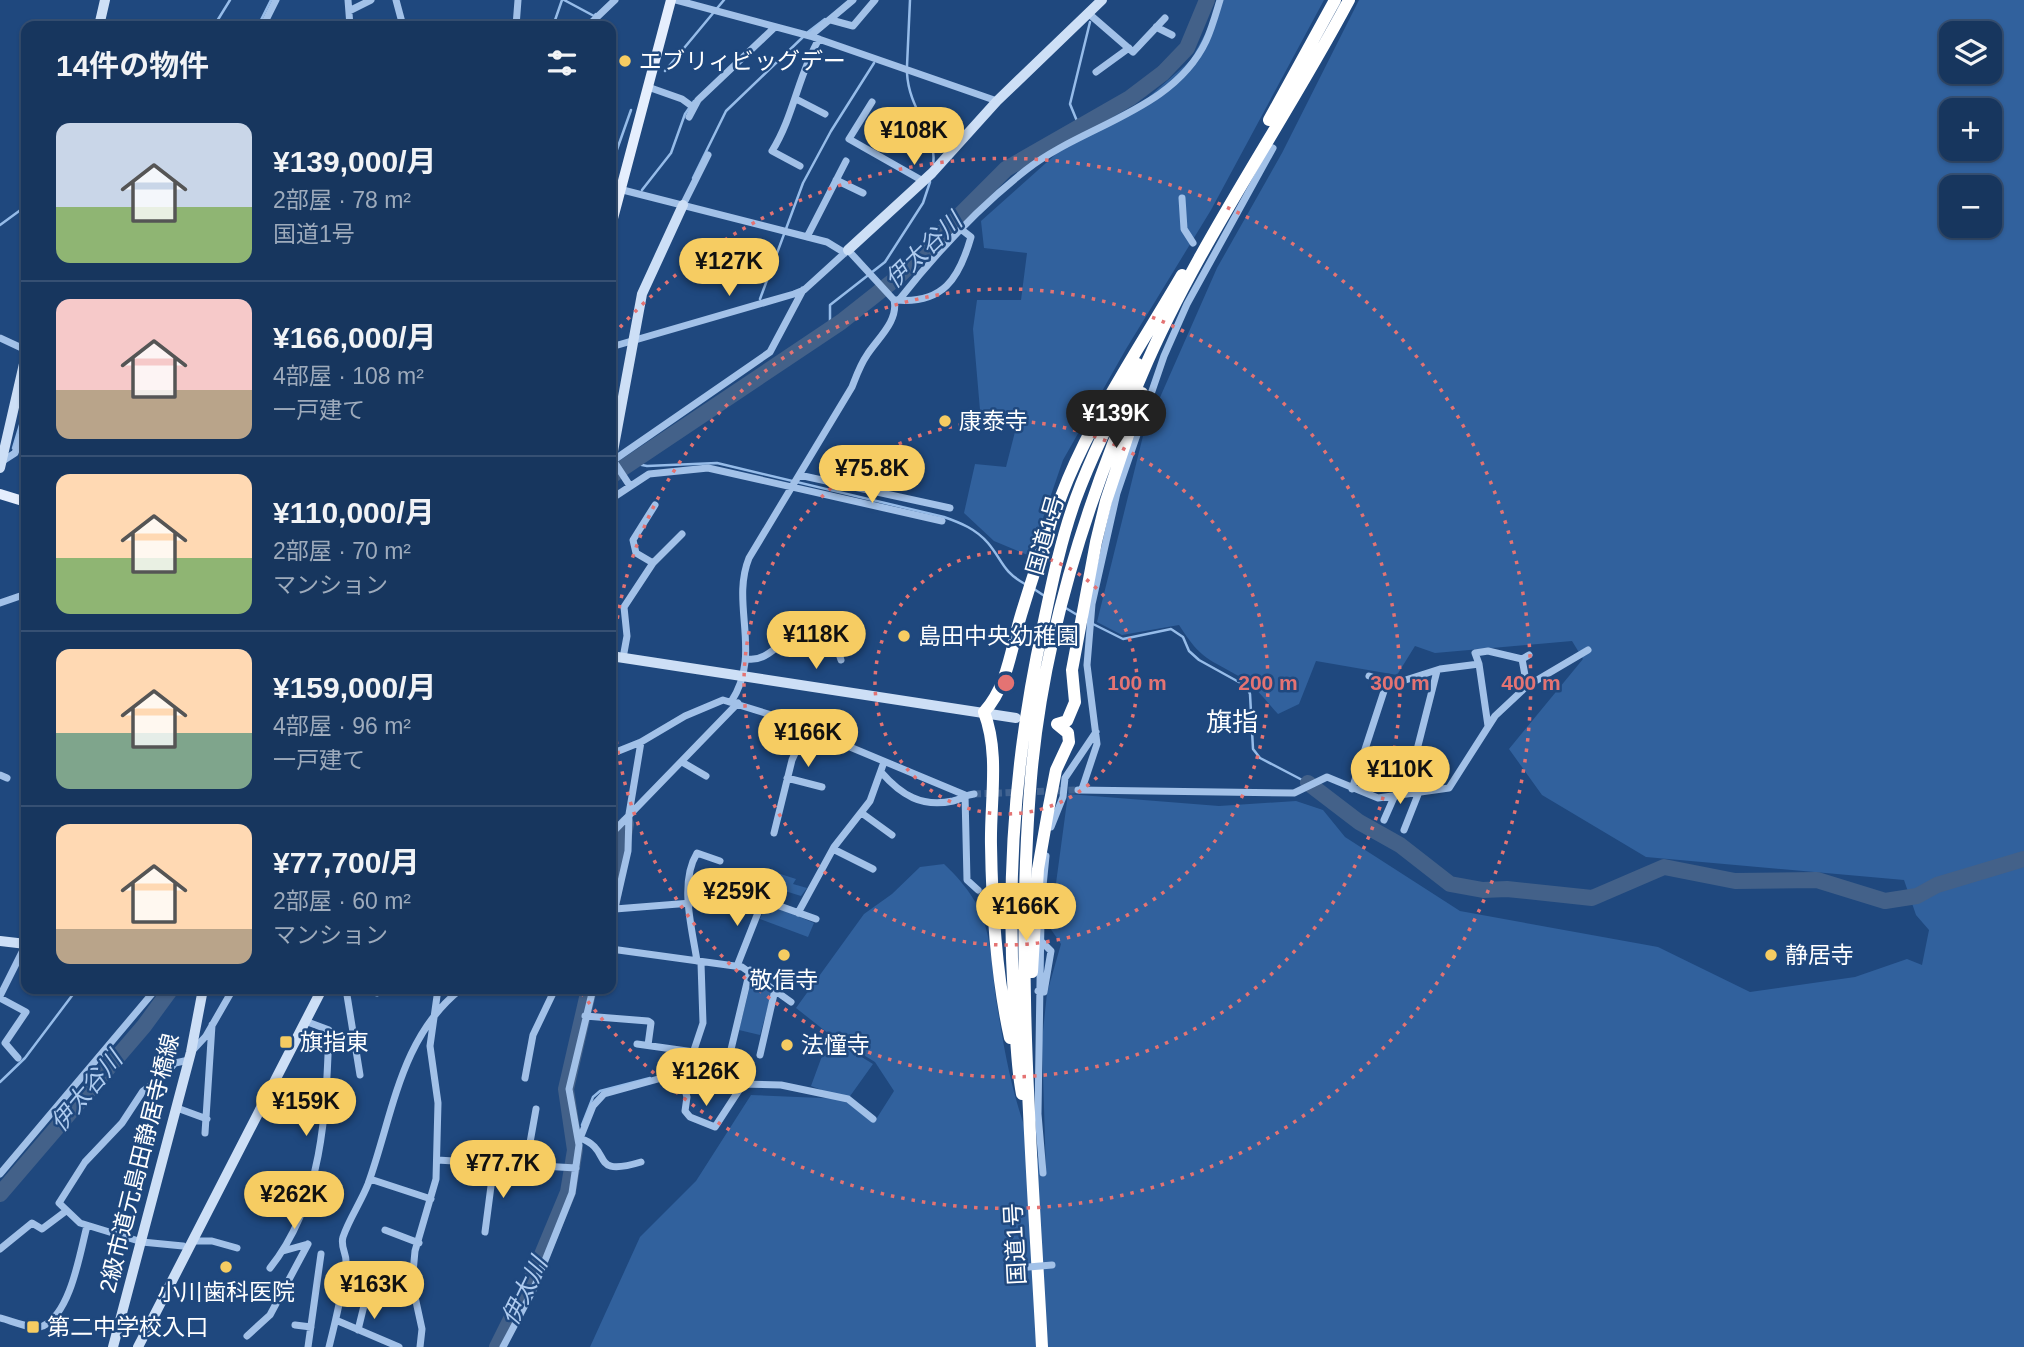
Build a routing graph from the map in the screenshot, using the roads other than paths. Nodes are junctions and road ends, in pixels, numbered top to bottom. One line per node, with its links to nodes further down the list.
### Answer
1 (105, 0): 18 (street)
2 (276, 0): 19 (street)
3 (348, 0): 15 (street)
4 (371, 0): 15 (street)
5 (396, 0): 21 (street)
6 (518, 0): 22 (street)
7 (615, 0): 23 (street)
8 (673, 0): 24 (street); 31 (main road)
9 (853, 0): 17 (street)
10 (875, 0): 17 (street)
11 (1220, 0): 49 (street)
12 (1335, 0): 53 (highway, 国道1号)
13 (1349, 0): 56 (highway, 国道1号)
14 (1095, 4): 29 (street); 33 (street)
15 (349, 11): 20 (street)
16 (1165, 18): 25 (street)
17 (831, 20): 27 (street)
18 (100, 21)
19 (266, 21)
20 (350, 21)
21 (402, 21)
22 (516, 21)
23 (593, 21)
24 (775, 27): 27 (street); 35 (street)
25 (1156, 27): 26 (street); 29 (street)
26 (1172, 35)
27 (810, 36): 28 (street)
28 (819, 39): 32 (street); 33 (street)
29 (1129, 48): 30 (street)
30 (1096, 72)
31 (648, 87): 35 (street); 43 (main road)
32 (796, 99): 36 (street); 41 (street)
33 (997, 101): 44 (street)
34 (872, 102): 44 (street)
35 (693, 107): 37 (street)
36 (825, 114)
37 (689, 117)
38 (1273, 148): 96 (street)
39 (708, 155): 48 (street)
40 (846, 161): 42 (street)
41 (800, 166)
42 (836, 180): 46 (street); 50 (street)
43 (616, 181)
44 (923, 181): 52 (street)
45 (616, 188): 48 (street)
46 (863, 193)
47 (1182, 198): 51 (street)
48 (683, 205): 50 (street); 58 (street)
49 (962, 230): 55 (street); 55 (street)
50 (807, 237): 52 (street)
51 (1193, 243)
52 (846, 252): 54 (street); 55 (street)
53 (1182, 275): 92 (highway); 162 (highway, 国道1号)
54 (803, 290): 58 (street); 64 (street)
55 (895, 299): 67 (street)
56 (1165, 325): 162 (highway, 国道1号); 162 (highway)
57 (0, 338): 60 (street)
58 (633, 341): 59 (street); 63 (street)
59 (616, 346)
60 (21, 350)
61 (21, 375): 65 (street)
62 (21, 436): 65 (street)
63 (616, 438)
64 (616, 458)
65 (1, 465)
66 (616, 467): 68 (street)
67 (799, 475): 69 (street); 74 (street)
68 (630, 486): 69 (street); 71 (street)
69 (791, 487): 75 (street); 83 (street)
70 (0, 494): 72 (main road)
71 (616, 496)
72 (21, 500)
73 (655, 505): 77 (street)
74 (950, 508)
75 (942, 521)
76 (682, 534): 77 (street)
77 (653, 563): 82 (street)
78 (21, 596): 79 (street)
79 (0, 603)
80 (1588, 650): 90 (street)
81 (616, 657): 82 (street)
82 (623, 658): 87 (street)
83 (747, 659): 84 (street); 87 (street)
84 (841, 660)
85 (1479, 664): 86 (street); 90 (street); 94 (street)
86 (1437, 671): 89 (street); 107 (street)
87 (744, 676): 91 (street); 92 (street)
88 (1368, 676): 89 (street)
89 (1387, 682): 105 (street)
90 (1527, 686): 94 (street)
91 (735, 702): 95 (street); 97 (street); 99 (street)
92 (984, 712): 93 (street); 162 (highway)
93 (1016, 718)
94 (1488, 728): 106 (street)
95 (806, 729): 100 (street); 103 (street)
96 (1096, 732): 105 (street); 137 (street)
97 (641, 743): 98 (street); 111 (street)
98 (616, 752)
99 (682, 762): 102 (street); 111 (street)
100 (884, 762): 101 (street); 110 (street)
101 (881, 772): 110 (street); 112 (street)
102 (706, 776)
103 (787, 778): 104 (street); 116 (street)
104 (822, 786)
105 (1352, 789): 109 (street)
106 (1419, 792): 107 (street); 115 (street)
107 (1406, 793): 109 (street)
108 (974, 794): 110 (street)
109 (1395, 795): 113 (street)
110 (965, 796): 121 (street)
111 (629, 814): 114 (street); 124 (street)
112 (863, 814): 117 (street); 118 (street)
113 (1384, 820)
114 (616, 828)
115 (1404, 830)
116 (774, 833)
117 (892, 835)
118 (833, 849): 120 (street); 126 (street)
119 (720, 861): 123 (street)
120 (873, 869)
121 (978, 890)
122 (763, 900): 123 (street); 126 (street); 134 (street)
123 (689, 901): 125 (street); 133 (street)
124 (616, 905)
125 (616, 909)
126 (797, 913): 127 (street)
127 (816, 919)
128 (0, 941): 129 (street)
129 (21, 943)
130 (1042, 943): 137 (street)
131 (616, 950): 133 (street)
132 (21, 954): 147 (street)
133 (699, 962): 134 (street); 155 (street)
134 (737, 966): 135 (street)
135 (750, 970): 136 (street); 161 (street)
136 (775, 990): 148 (street); 156 (street)
137 (1038, 991): 176 (street)
138 (152, 994): 177 (street)
139 (202, 994): 157 (street, 2級市道元島田静居寺橋線)
140 (230, 994): 152 (street)
141 (319, 994): 151 (street)
142 (347, 994): 160 (street)
143 (437, 994): 149 (street)
144 (456, 994): 149 (street)
145 (553, 994): 163 (street)
146 (592, 994): 150 (street)
147 (0, 997): 158 (street)
148 (791, 1002)
149 (435, 1013): 171 (street); 178 (street)
150 (586, 1016): 154 (street); 170 (street)
151 (305, 1021): 180 (street); 187 (street)
152 (212, 1025): 157 (street); 167 (street)
153 (638, 1044): 154 (street)
154 (648, 1045): 155 (street)
155 (694, 1052): 159 (street)
156 (760, 1055)
157 (190, 1056): 165 (street, 2級市道元島田静居寺橋線); 182 (street)
158 (18, 1058)
159 (683, 1072): 161 (street); 164 (street); 170 (street)
160 (360, 1074)
161 (716, 1074): 164 (street)
162 (1023, 1076): 210 (highway, 国道1号)
163 (525, 1078)
164 (744, 1084): 168 (street)
165 (177, 1108): 167 (street); 186 (street, 2級市道元島田静居寺橋線)
166 (536, 1109): 174 (street)
167 (207, 1119): 169 (street)
168 (873, 1119)
169 (205, 1133)
170 (580, 1140): 172 (street); 175 (street)
171 (437, 1160): 173 (street); 181 (street)
172 (641, 1162)
173 (494, 1163): 174 (street); 185 (street)
174 (526, 1165): 175 (street)
175 (576, 1168): 209 (street)
176 (1043, 1173)
177 (0, 1174)
178 (370, 1179): 181 (street); 198 (street)
179 (288, 1188): 180 (street)
180 (309, 1194): 191 (street)
181 (431, 1199): 188 (street)
182 (66, 1210): 183 (street); 190 (street)
183 (87, 1226): 186 (street); 197 (street)
184 (385, 1230): 188 (street)
185 (485, 1232)
186 (142, 1242): 187 (street); 203 (street, 2級市道元島田静居寺橋線)
187 (188, 1243): 189 (street); 204 (street)
188 (419, 1243): 208 (street)
189 (237, 1248)
190 (0, 1249)
191 (283, 1251): 194 (street); 202 (street)
192 (321, 1254): 200 (street)
193 (1052, 1265): 195 (street, bridge)
194 (270, 1268)
195 (1017, 1268)
196 (372, 1273): 201 (street)
197 (0, 1318)
198 (338, 1321): 201 (street); 206 (street)
199 (295, 1325): 200 (street)
200 (311, 1326): 205 (street)
201 (358, 1330): 207 (street)
202 (247, 1336)
203 (113, 1347)
204 (138, 1347)
205 (308, 1347)
206 (329, 1347)
207 (399, 1347)
208 (419, 1347)
209 (503, 1347)
210 (1042, 1347)

